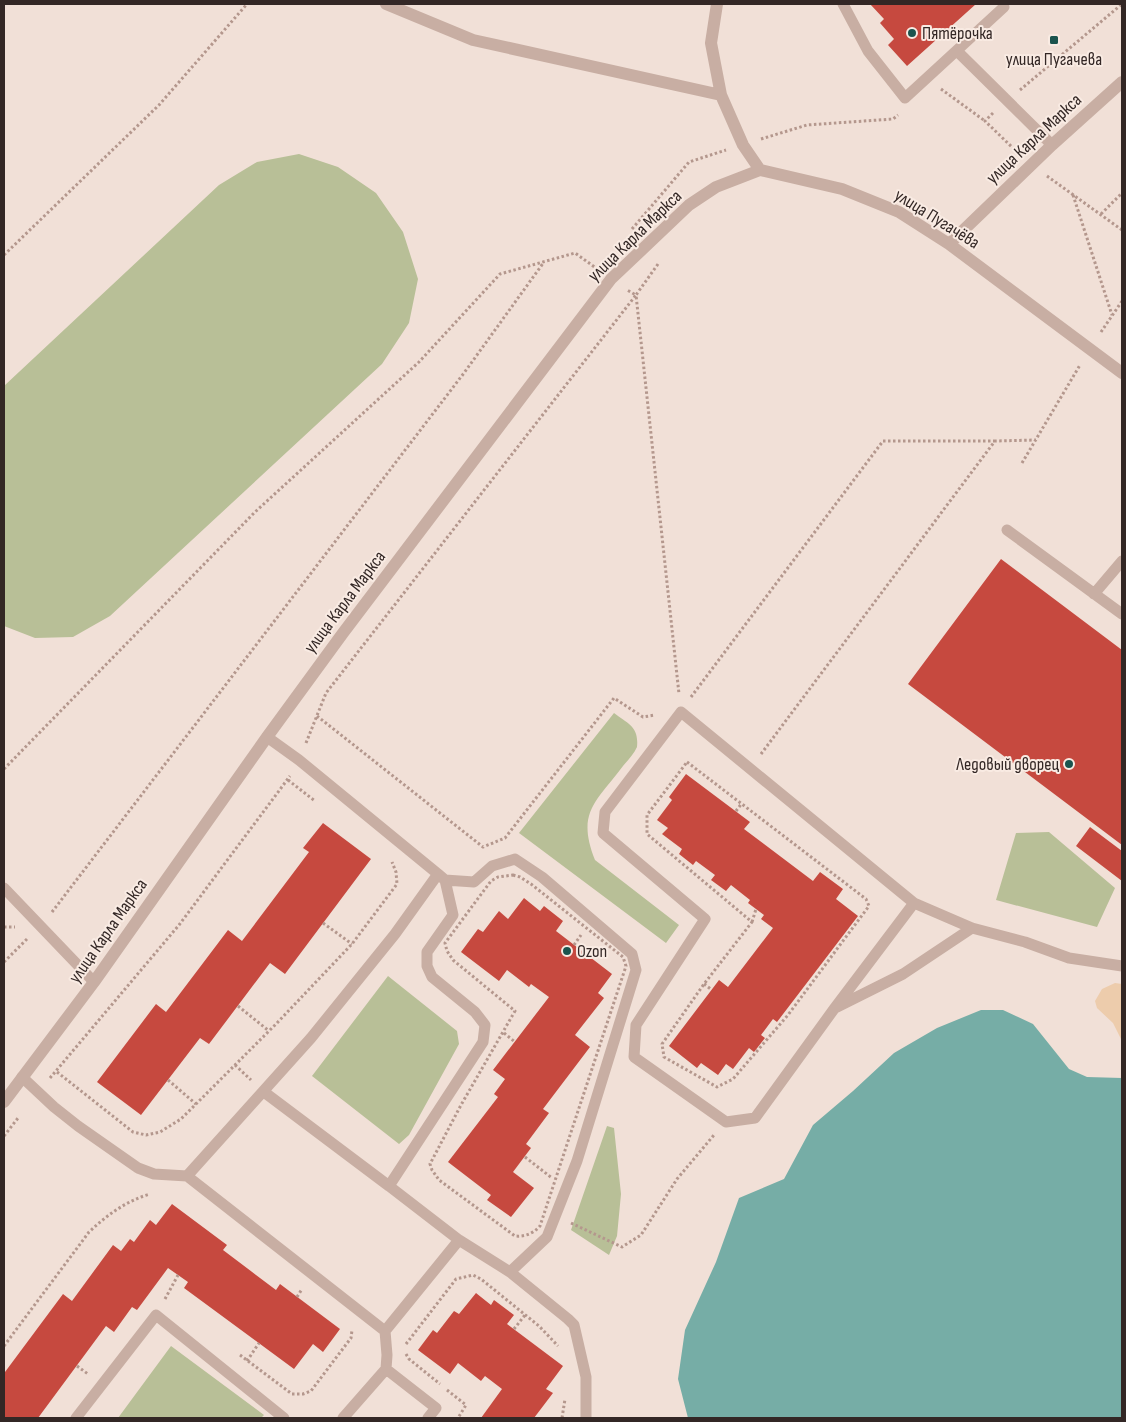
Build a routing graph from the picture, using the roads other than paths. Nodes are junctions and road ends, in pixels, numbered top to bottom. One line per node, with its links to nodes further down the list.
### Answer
1 (386, 4): 7 (street)
2 (717, 4): 7 (street)
3 (843, 4): 5 (lane)
4 (1004, 7): 5 (lane)
5 (956, 51): 8 (lane)
6 (1122, 82): 8 (street, улица Карла Маркса)
7 (721, 95): 9 (street)
8 (1052, 145): 10 (street, улица Карла Маркса)
9 (760, 170): 10 (street, улица Пугачёва); 16 (street, улица Карла Маркса)
10 (949, 244): 11 (street, улица Пугачёва)
11 (1122, 373)
12 (1007, 530): 14 (lane)
13 (1122, 561): 14 (lane)
14 (1094, 594): 15 (lane)
15 (1122, 614)
16 (267, 736): 17 (lane); 22 (street, улица Карла Маркса)
17 (442, 877): 25 (lane); 28 (lane); 30 (lane)
18 (4, 888): 22 (lane)
19 (914, 903): 20 (lane); 23 (lane); 23 (lane)
20 (972, 928): 21 (lane); 23 (lane)
21 (1122, 966)
22 (94, 982): 24 (street, улица Карла Маркса)
23 (834, 1009)
24 (22, 1077): 26 (street, улица Карла Маркса); 27 (lane)
25 (264, 1092): 27 (lane); 28 (lane)
26 (4, 1102)
27 (187, 1176): 31 (lane)
28 (389, 1186): 29 (lane)
29 (459, 1240): 30 (lane); 31 (lane)
30 (510, 1272): 37 (lane)
31 (384, 1331): 32 (lane)
32 (386, 1369): 35 (lane); 36 (lane)
33 (76, 1418): 34 (lane)
34 (284, 1418)
35 (343, 1418)
36 (428, 1418)
37 (586, 1418)

